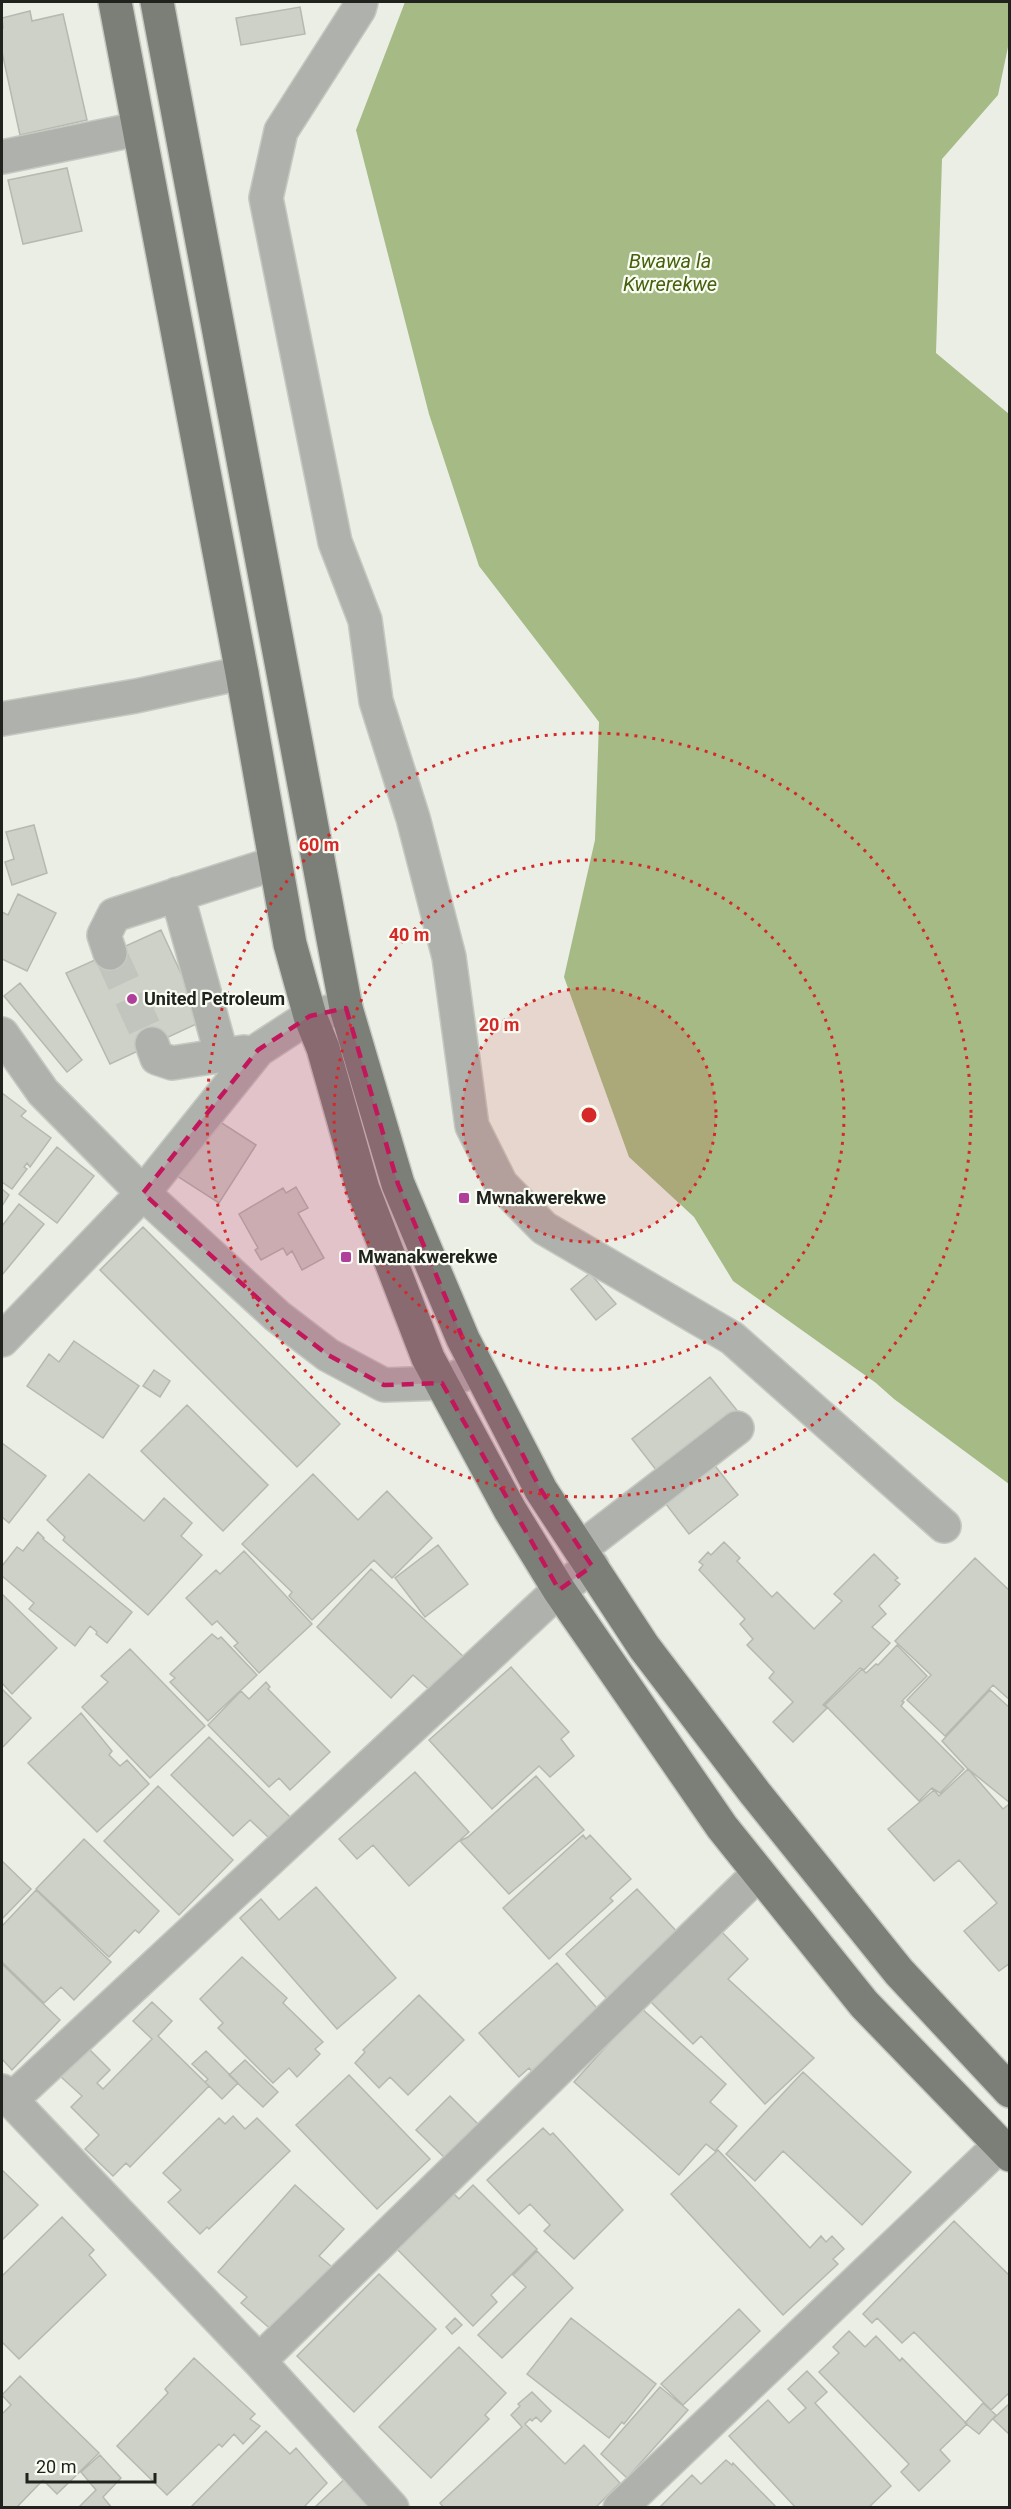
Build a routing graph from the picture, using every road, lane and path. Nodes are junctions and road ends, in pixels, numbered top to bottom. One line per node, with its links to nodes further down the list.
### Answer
1 (115, 2): 4 (main road)
2 (158, 2): 11 (main road)
3 (361, 2): 22 (street)
4 (138, 129): 5 (street); 6 (main road)
5 (2, 157)
6 (242, 673): 7 (street); 8 (main road)
7 (2, 719)
8 (276, 863): 9 (street); 12 (main road)
9 (177, 894): 10 (street); 16 (street)
10 (110, 953)
11 (346, 1008): 12 (street); 19 (main road)
12 (310, 1016): 15 (street); 20 (main road)
13 (2, 1034): 17 (street)
14 (152, 1044): 16 (street)
15 (258, 1050): 16 (street); 17 (street)
16 (222, 1056)
17 (143, 1193): 18 (street); 20 (street)
18 (2, 1340)
19 (477, 1369): 20 (street); 23 (main road)
20 (442, 1383): 24 (main road)
21 (737, 1428): 23 (street)
22 (944, 1526)
23 (586, 1558): 24 (street); 26 (main road)
24 (559, 1590): 25 (main road); 27 (street)
25 (758, 1874): 28 (main road); 29 (street)
26 (1010, 2091)
27 (6, 2095): 29 (street)
28 (1004, 2150): 31 (street)
29 (259, 2361): 30 (street)
30 (392, 2508)
31 (620, 2508)

